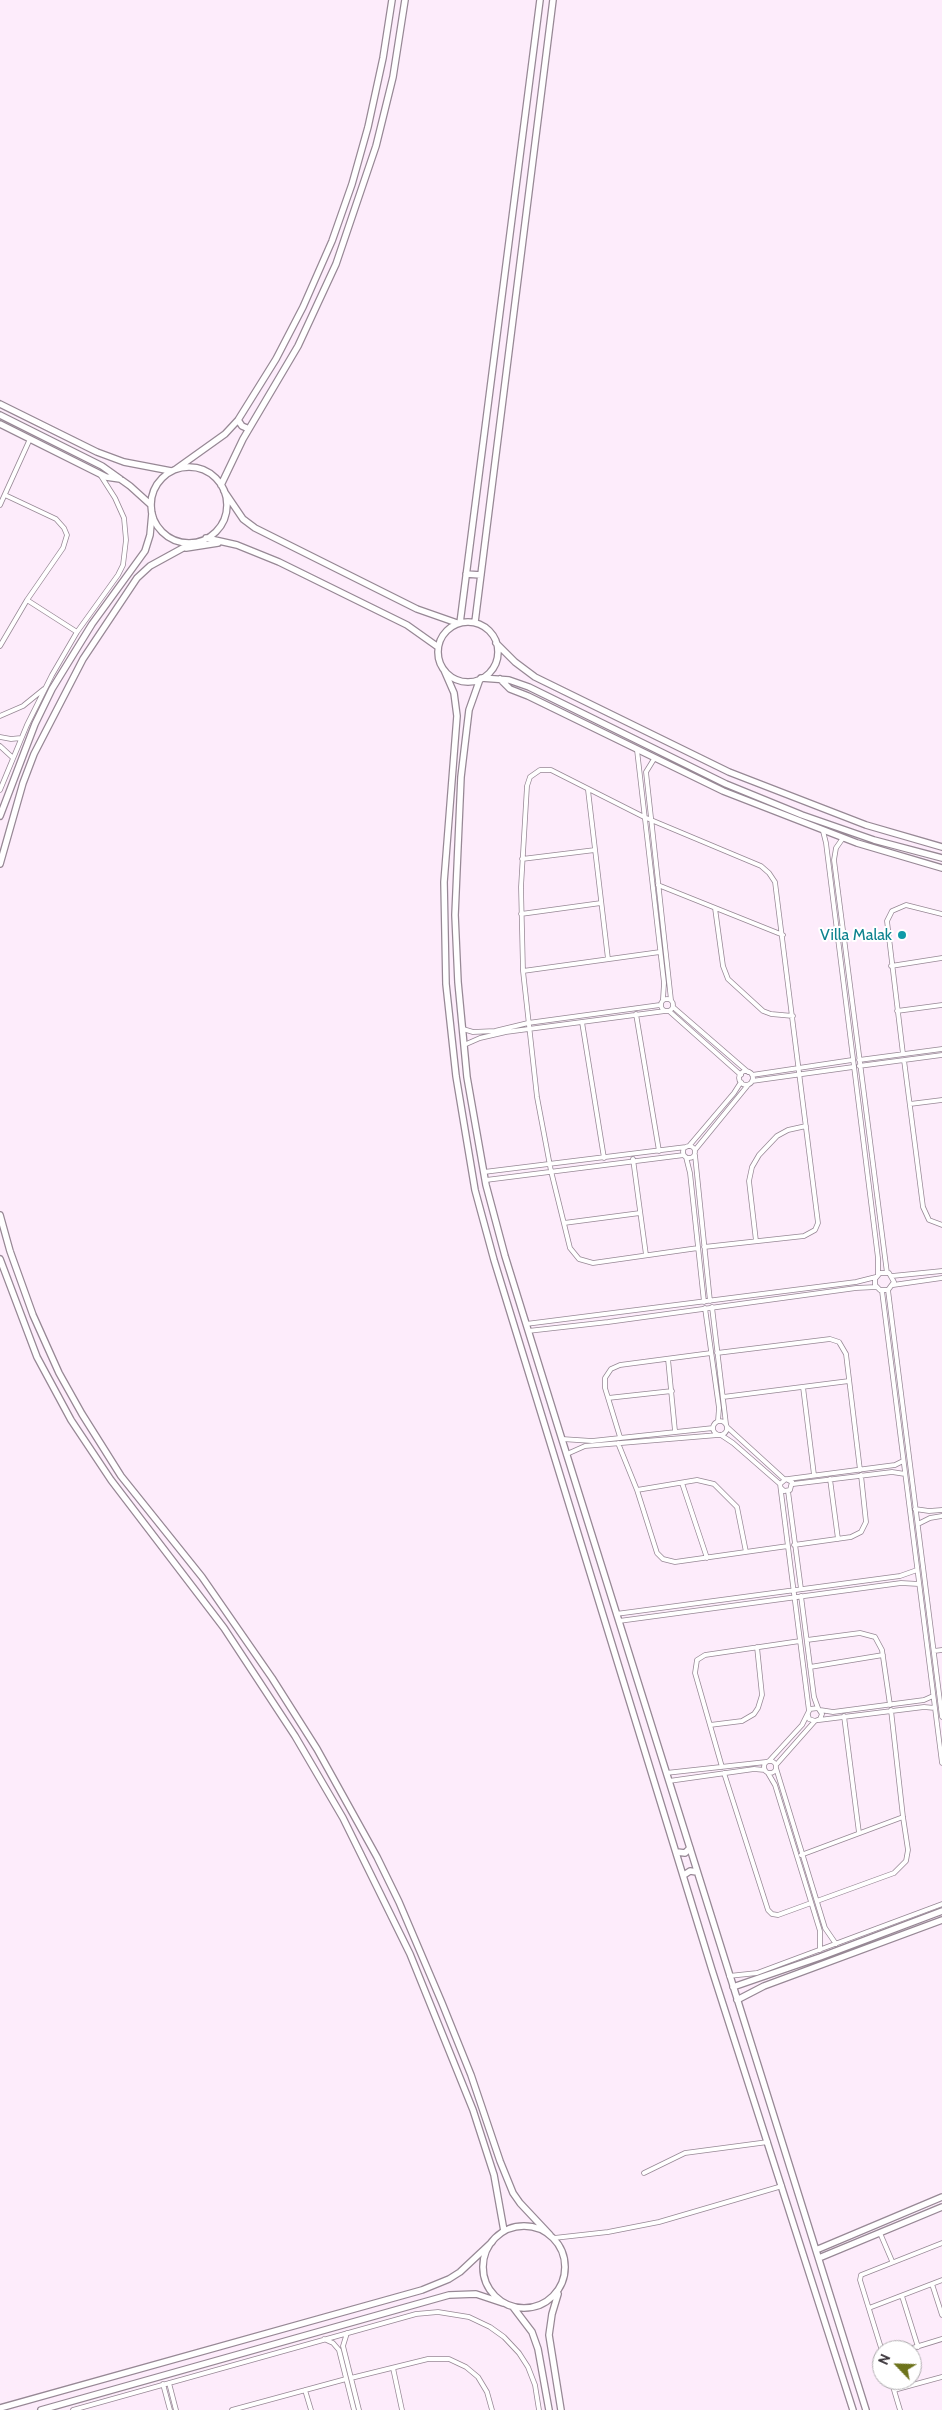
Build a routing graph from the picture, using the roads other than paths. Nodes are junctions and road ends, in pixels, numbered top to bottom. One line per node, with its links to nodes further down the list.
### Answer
1 (392, 0): 11 (street)
2 (405, 0): 13 (street)
3 (540, 0): 5 (street)
4 (553, 0): 6 (street)
5 (521, 146): 6 (street); 7 (street)
6 (535, 148): 8 (street)
7 (519, 164): 8 (street); 30 (street)
8 (532, 164): 32 (street)
9 (0, 404): 15 (street)
10 (0, 415): 17 (street)
11 (238, 420): 13 (street); 16 (street)
12 (0, 424): 14 (street)
13 (249, 429): 20 (street)
14 (30, 439): 18 (street); 22 (street)
15 (118, 460): 16 (street); 17 (street)
16 (173, 470): 20 (street); 24 (street)
17 (112, 472): 19 (street)
18 (100, 474): 19 (street); 31 (street)
19 (121, 479): 24 (street)
20 (221, 485): 21 (street)
21 (224, 491): 26 (street); 38 (street)
22 (5, 494): 23 (street); 36 (street)
23 (0, 505)
24 (151, 505): 25 (street)
25 (152, 513): 28 (street); 33 (street)
26 (206, 538): 27 (street); 28 (street)
27 (228, 542): 29 (street); 42 (street)
28 (192, 543): 29 (street)
29 (179, 550): 35 (street)
30 (466, 574): 32 (street); 38 (street)
31 (118, 575): 33 (street); 39 (street)
32 (481, 575): 37 (street)
33 (124, 579): 34 (street)
34 (115, 593): 35 (street); 61 (street)
35 (122, 599): 70 (street)
36 (27, 600): 39 (street); 41 (street)
37 (475, 622): 38 (street); 40 (street)
38 (459, 623): 42 (street)
39 (77, 632): 46 (street)
40 (496, 643): 44 (street); 66 (street)
41 (0, 646)
42 (438, 647): 43 (street)
43 (444, 670): 44 (street); 48 (street)
44 (480, 679): 45 (street); 49 (street)
45 (500, 679): 53 (street); 54 (street)
46 (45, 688): 47 (street); 51 (street)
47 (0, 716)
48 (456, 716): 49 (street); 57 (street)
49 (468, 717): 58 (street)
50 (2, 737): 51 (street); 52 (street)
51 (21, 738): 56 (street)
52 (0, 746): 56 (street)
53 (652, 748): 55 (street); 68 (street)
54 (637, 750): 55 (street); 62 (street)
55 (651, 757): 63 (street); 64 (street)
56 (13, 758): 59 (street)
57 (452, 763): 58 (street); 84 (street)
58 (462, 764): 83 (street)
59 (0, 790)
60 (588, 790): 62 (street); 67 (street); 69 (street)
61 (0, 816)
62 (644, 817): 63 (street); 78 (street)
63 (652, 820): 72 (street); 77 (street)
64 (822, 831): 65 (street); 85 (street)
65 (843, 838): 71 (street); 86 (street)
66 (942, 847)
67 (595, 850): 69 (street); 73 (street)
68 (942, 858)
69 (522, 860): 75 (street)
70 (0, 864)
71 (942, 868)
72 (658, 886): 74 (street); 88 (street)
73 (601, 902): 75 (street); 80 (street)
74 (715, 908): 77 (street); 97 (street)
75 (522, 914): 82 (street)
76 (942, 914): 81 (street)
77 (783, 935): 97 (street)
78 (660, 952): 80 (street); 87 (street)
79 (942, 958): 81 (street)
80 (608, 959): 82 (street)
81 (891, 966): 95 (street)
82 (524, 971): 99 (street)
83 (458, 982): 84 (street); 91 (street)
84 (446, 984): 93 (street)
85 (845, 998): 86 (street); 108 (street)
86 (851, 998): 110 (street)
87 (664, 1000): 88 (street); 89 (street)
88 (671, 1000): 92 (street)
89 (660, 1005): 94 (street); 99 (street)
90 (942, 1005): 95 (street)
91 (461, 1007): 93 (street); 100 (street)
92 (673, 1007): 94 (street); 102 (street)
93 (448, 1008): 175 (street)
94 (667, 1011): 96 (street); 105 (street)
95 (897, 1011): 106 (street)
96 (636, 1014): 98 (street); 125 (street)
97 (793, 1016): 112 (street)
98 (582, 1022): 101 (street); 128 (street)
99 (528, 1023): 100 (street); 101 (street)
100 (463, 1029): 103 (street)
101 (528, 1029): 103 (street); 130 (street)
102 (718, 1045): 105 (street); 113 (street)
103 (464, 1046): 132 (street)
104 (942, 1049): 106 (street)
105 (714, 1050): 114 (street)
106 (903, 1054): 110 (street)
107 (942, 1055): 109 (street)
108 (852, 1060): 111 (street); 112 (street)
109 (904, 1060): 110 (street); 120 (street)
110 (859, 1063): 111 (street); 122 (street)
111 (853, 1066): 115 (street); 123 (street)
112 (799, 1068): 113 (street); 115 (street)
113 (750, 1073): 114 (street); 116 (street)
114 (741, 1074): 117 (street)
115 (800, 1074): 116 (street); 121 (street)
116 (752, 1081): 118 (street)
117 (741, 1082): 118 (street); 124 (street)
118 (748, 1085): 126 (street)
119 (942, 1100): 120 (street)
120 (910, 1104): 137 (street)
121 (806, 1126): 138 (street); 138 (street)
122 (867, 1134): 123 (street); 144 (street)
123 (862, 1135): 145 (street)
124 (688, 1147): 125 (street); 126 (street); 127 (street)
125 (660, 1151): 128 (street)
126 (695, 1153): 127 (street); 139 (street)
127 (684, 1156): 129 (street); 140 (street)
128 (604, 1158): 130 (street)
129 (633, 1160): 131 (street); 134 (street)
130 (550, 1165): 131 (street); 132 (street)
131 (552, 1171): 133 (street); 136 (street)
132 (484, 1172): 133 (street)
133 (486, 1180): 160 (street)
134 (640, 1213): 136 (street); 141 (street)
135 (0, 1214): 280 (street)
136 (564, 1223): 141 (street)
137 (942, 1225)
138 (756, 1241): 139 (street)
139 (704, 1245): 140 (street); 154 (street)
140 (698, 1246): 141 (street); 155 (street)
141 (646, 1256)
142 (0, 1259): 278 (street)
143 (942, 1271): 146 (street)
144 (887, 1272): 145 (street); 146 (street)
145 (877, 1276): 149 (street); 150 (street)
146 (892, 1276): 148 (street)
147 (942, 1278): 148 (street)
148 (893, 1285): 151 (street)
149 (876, 1287): 152 (street); 153 (street)
150 (800, 1289): 153 (street); 154 (street)
151 (888, 1290): 152 (street); 173 (street)
152 (882, 1291): 172 (street)
153 (801, 1295): 156 (street)
154 (710, 1301): 155 (street)
155 (704, 1302): 158 (street)
156 (712, 1307): 157 (street); 163 (street)
157 (705, 1308): 159 (street); 162 (street)
158 (631, 1312): 159 (street); 160 (street)
159 (632, 1319): 161 (street)
160 (526, 1324): 161 (street)
161 (528, 1331): 174 (street)
162 (712, 1353): 164 (street); 167 (street)
163 (717, 1353): 165 (street); 166 (street)
164 (668, 1359): 169 (street); 171 (street)
165 (850, 1380): 168 (street); 190 (street)
166 (721, 1383): 167 (street); 170 (street)
167 (716, 1384): 176 (street)
168 (803, 1386): 170 (street); 192 (street)
169 (672, 1391): 171 (street); 180 (street)
170 (723, 1397): 177 (street)
171 (608, 1398): 184 (street)
172 (896, 1400): 173 (street); 189 (street)
173 (902, 1400): 201 (street)
174 (552, 1406): 175 (street); 179 (street)
175 (541, 1410): 182 (street)
176 (718, 1421): 177 (street); 178 (street)
177 (727, 1426): 183 (street); 194 (street)
178 (713, 1428): 180 (street); 183 (street)
179 (559, 1430): 182 (street); 185 (street)
180 (676, 1431): 181 (street)
181 (655, 1433): 184 (street); 186 (street)
182 (548, 1434): 256 (street)
183 (720, 1435): 186 (street); 198 (street)
184 (620, 1437): 185 (street)
185 (562, 1439): 188 (street)
186 (656, 1440): 187 (street)
187 (618, 1443): 188 (street); 199 (street)
188 (566, 1454): 223 (street)
189 (904, 1462): 190 (street); 191 (street)
190 (860, 1470): 192 (street)
191 (905, 1474): 193 (street); 211 (street)
192 (814, 1475): 194 (street)
193 (861, 1476): 195 (street); 205 (street)
194 (786, 1479): 197 (street); 198 (street)
195 (830, 1479): 197 (street); 205 (street)
196 (682, 1483): 199 (street); 208 (street); 209 (street)
197 (793, 1484): 200 (street)
198 (781, 1486): 200 (street); 207 (street)
199 (637, 1490): 209 (street)
200 (788, 1491): 206 (street)
201 (915, 1509): 202 (street); 204 (street)
202 (942, 1510)
203 (942, 1516): 204 (street)
204 (918, 1524): 210 (street)
205 (838, 1539): 206 (street)
206 (794, 1545): 215 (street)
207 (788, 1546): 208 (street); 214 (street)
208 (746, 1552): 209 (street)
209 (706, 1558)
210 (923, 1565): 211 (street); 229 (street)
211 (917, 1568): 212 (street); 213 (street)
212 (846, 1584): 215 (street); 216 (street)
213 (919, 1584): 216 (street); 233 (street)
214 (794, 1590): 215 (street); 218 (street); 219 (street)
215 (801, 1590)
216 (847, 1590): 217 (street)
217 (801, 1596): 218 (street); 225 (street)
218 (794, 1597): 221 (street); 226 (street)
219 (724, 1600): 220 (street); 221 (street)
220 (684, 1605): 222 (street); 223 (street)
221 (726, 1607): 222 (street)
222 (686, 1612): 224 (street)
223 (616, 1614): 224 (street)
224 (619, 1621): 250 (street)
225 (807, 1640): 230 (street); 234 (street)
226 (800, 1641): 227 (street); 240 (street)
227 (757, 1648): 244 (street); 244 (street)
228 (942, 1650): 229 (street)
229 (934, 1651): 232 (street)
230 (883, 1655): 234 (street); 236 (street)
231 (942, 1657): 232 (street)
232 (934, 1658): 233 (street); 242 (street)
233 (929, 1659): 235 (street)
234 (810, 1666): 238 (street)
235 (933, 1696): 236 (street); 237 (street)
236 (890, 1705): 238 (street)
237 (935, 1708): 239 (street); 246 (street)
238 (819, 1709): 240 (street); 243 (street)
239 (891, 1710): 241 (street); 253 (street)
240 (808, 1713): 243 (street); 245 (street)
241 (844, 1716): 243 (street); 254 (street)
242 (942, 1717)
243 (817, 1721): 247 (street)
244 (710, 1725): 248 (street)
245 (768, 1761): 247 (street); 248 (street); 249 (street)
246 (942, 1763)
247 (776, 1766): 249 (street); 257 (street)
248 (722, 1767): 250 (street)
249 (767, 1771): 251 (street); 261 (street)
250 (666, 1773): 252 (street)
251 (724, 1773): 252 (street); 261 (street)
252 (669, 1780): 255 (street)
253 (902, 1817): 254 (street); 260 (street)
254 (859, 1833): 257 (street)
255 (690, 1848): 256 (street); 258 (street)
256 (678, 1852): 259 (street)
257 (801, 1855): 260 (street)
258 (697, 1872): 259 (street); 267 (street)
259 (684, 1875): 271 (street)
260 (817, 1901): 265 (street)
261 (811, 1903): 266 (street)
262 (942, 1904): 265 (street)
263 (942, 1912): 268 (street)
264 (942, 1920): 269 (street)
265 (836, 1944): 266 (street)
266 (820, 1950): 267 (street)
267 (729, 1976): 268 (street)
268 (733, 1987): 269 (street)
269 (738, 2000): 270 (street)
270 (773, 2112): 271 (street); 272 (street)
271 (760, 2116): 273 (street)
272 (781, 2138): 273 (street); 283 (street)
273 (768, 2142): 274 (street); 275 (street)
274 (644, 2173)
275 (782, 2186): 280 (street); 287 (street)
276 (942, 2198): 283 (street)
277 (942, 2207): 279 (street)
278 (504, 2231): 280 (street); 281 (street)
279 (880, 2233): 284 (street); 285 (street)
280 (552, 2237): 290 (street)
281 (492, 2242): 292 (street); 314 (street)
282 (942, 2243): 285 (street)
283 (816, 2250): 284 (street)
284 (819, 2258): 286 (street)
285 (892, 2261): 294 (street)
286 (824, 2273): 287 (street); 305 (street)
287 (811, 2278): 309 (street)
288 (942, 2280): 289 (street)
289 (932, 2284): 291 (street); 295 (street)
290 (560, 2289): 293 (street); 302 (street)
291 (902, 2296): 294 (street); 299 (street)
292 (503, 2303): 293 (street); 316 (street)
293 (513, 2307): 303 (street)
294 (869, 2308): 298 (street)
295 (942, 2315)
296 (347, 2333): 297 (street); 307 (street); 328 (street)
297 (324, 2339): 307 (street); 308 (street)
298 (879, 2340)
299 (916, 2340)
300 (942, 2340): 301 (street)
301 (922, 2346)
302 (553, 2365): 303 (street); 330 (street)
303 (542, 2366): 329 (street)
304 (393, 2368): 307 (street); 326 (street); 327 (street)
305 (856, 2377): 309 (street); 332 (street)
306 (942, 2377): 310 (street)
307 (349, 2379): 312 (street); 324 (street); 325 (street)
308 (169, 2382): 311 (street); 321 (street)
309 (844, 2382): 331 (street)
310 (922, 2382)
311 (163, 2384): 319 (street); 320 (street)
312 (305, 2390): 322 (street); 323 (street)
313 (894, 2390): 333 (street)
314 (51, 2394): 315 (street); 316 (street)
315 (36, 2398): 317 (street); 318 (street)
316 (55, 2406): 318 (street)
317 (0, 2408)
318 (40, 2410)
319 (73, 2410)
320 (170, 2410)
321 (176, 2410)
322 (232, 2410)
323 (311, 2410)
324 (354, 2410)
325 (359, 2410)
326 (402, 2410)
327 (492, 2410)
328 (539, 2410)
329 (549, 2410)
330 (561, 2410)
331 (852, 2410)
332 (866, 2410)
333 (900, 2410)

